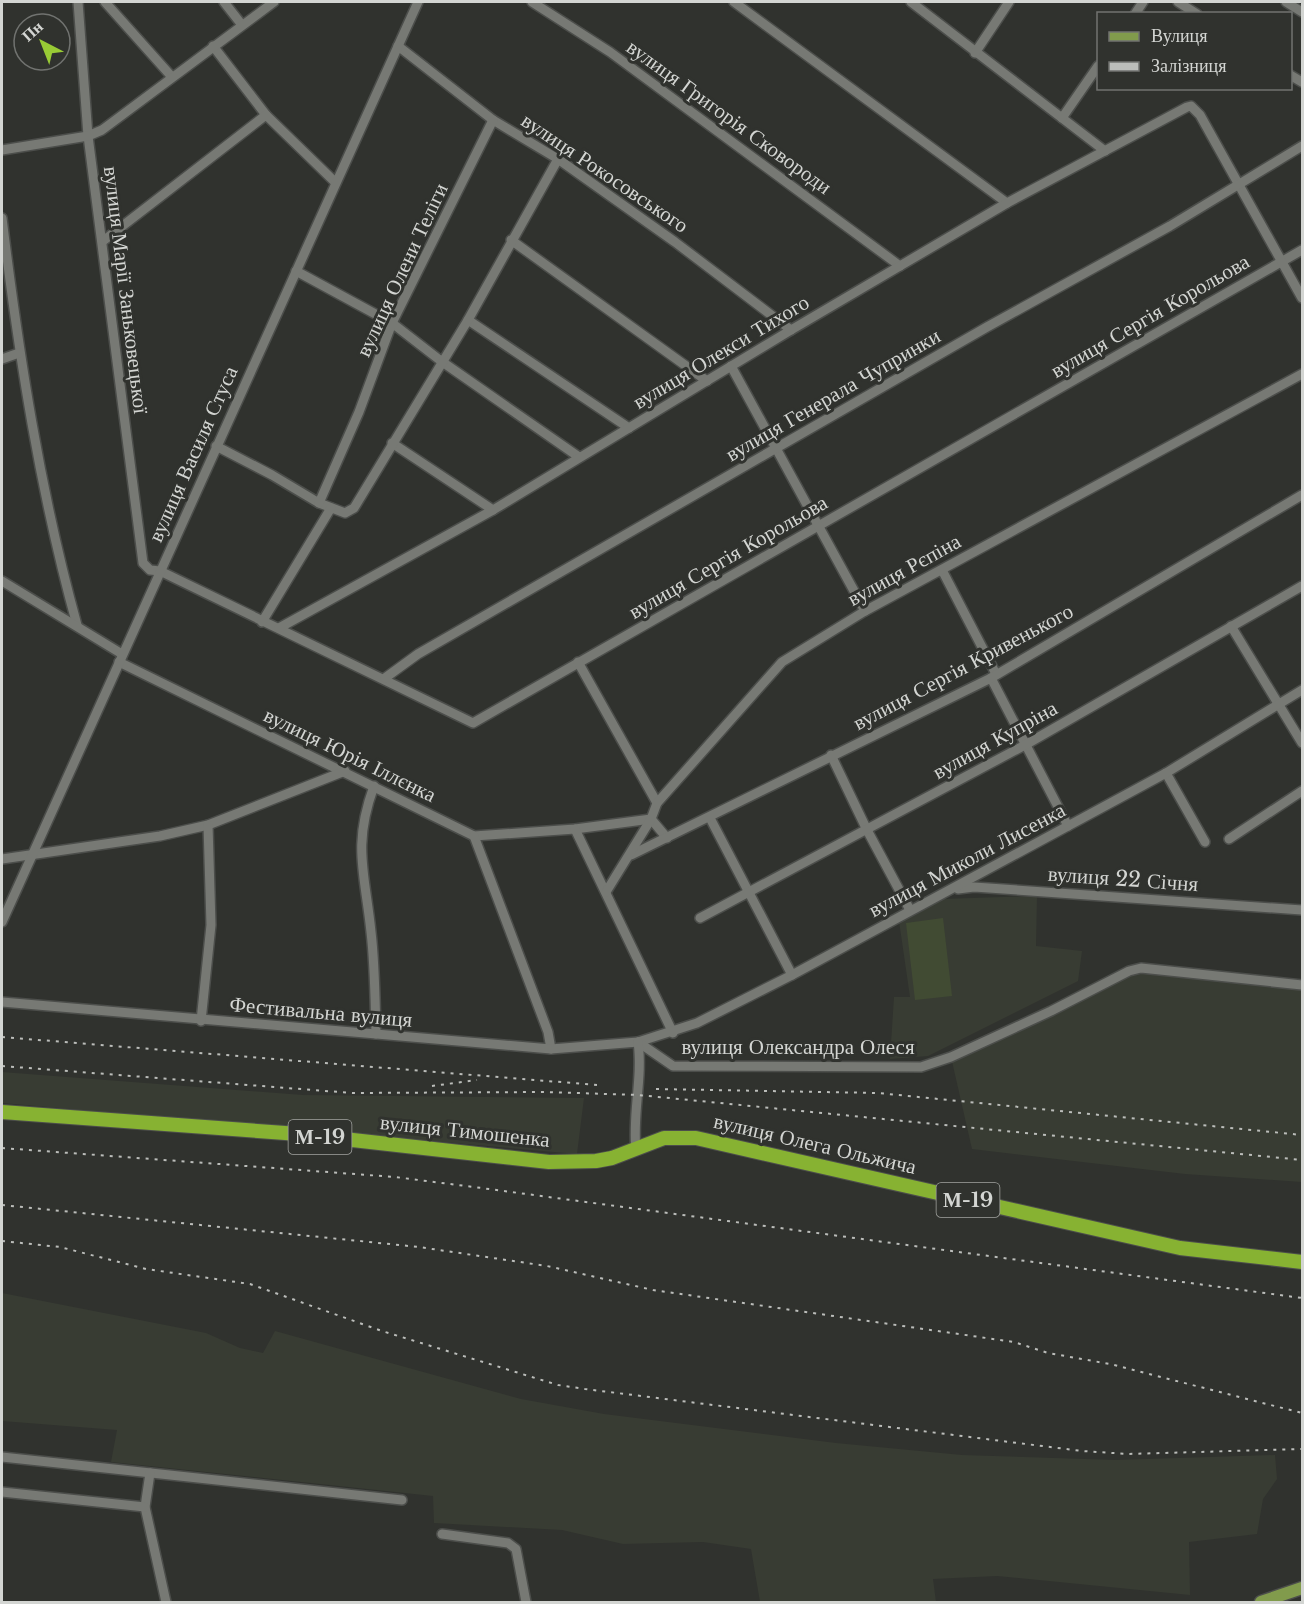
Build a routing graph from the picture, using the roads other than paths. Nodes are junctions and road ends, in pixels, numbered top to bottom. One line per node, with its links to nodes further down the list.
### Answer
1 (78, 2): 23 (street, вулиця Марії Заньковецької)
2 (105, 2): 19 (street)
3 (224, 2): 14 (street)
4 (274, 2): 14 (street)
5 (418, 2): 16 (street, вулиця Василя Стуса)
6 (532, 2): 36 (street, вулиця Григорія Сковороди)
7 (734, 2): 30 (street)
8 (911, 2): 17 (street)
9 (1009, 2): 17 (street)
10 (1178, 2): 12 (street)
11 (1286, 2): 13 (street)
12 (1194, 12)
13 (1302, 12)
14 (242, 25): 15 (street)
15 (213, 46): 19 (street); 20 (street)
16 (398, 46): 22 (street, вулиця Рокосовського); 28 (street, вулиця Василя Стуса)
17 (975, 53): 21 (street)
18 (1097, 67): 21 (street)
19 (172, 77): 23 (street)
20 (266, 115): 28 (street); 33 (street)
21 (1062, 118): 26 (street)
22 (493, 120): 27 (street, вулиця Рокосовського); 40 (street, вулиця Олени Теліги)
23 (88, 136): 25 (street); 33 (street, вулиця Марії Заньковецької)
24 (1302, 146): 29 (street, вулиця Генерала Чупринки)
25 (2, 150)
26 (1105, 151): 29 (street, вулиця Олекси Тихого); 30 (street, вулиця Олекси Тихого)
27 (558, 159): 32 (street); 41 (street, вулиця Рокосовського)
28 (335, 182): 37 (street, вулиця Василя Стуса)
29 (1239, 184): 35 (street); 51 (street, вулиця Генерала Чупринки)
30 (1007, 203): 36 (street, вулиця Олекси Тихого)
31 (2, 218): 42 (street)
32 (511, 240): 39 (street); 47 (street)
33 (103, 241): 59 (street, вулиця Марії Заньковецької)
34 (1302, 250): 35 (street, вулиця Сергія Корольова)
35 (1281, 262): 38 (street); 57 (street, вулиця Сергія Корольова)
36 (900, 266): 41 (street, вулиця Олекси Тихого)
37 (296, 271): 40 (street); 50 (street, вулиця Василя Стуса)
38 (1302, 298)
39 (468, 320): 44 (street); 48 (street)
40 (392, 323): 44 (street); 54 (street, вулиця Олени Теліги)
41 (791, 330): 45 (street, вулиця Олекси Тихого)
42 (19, 353): 43 (street); 64 (street)
43 (2, 359)
44 (441, 361): 49 (street); 52 (street)
45 (731, 366): 47 (street, вулиця Олекси Тихого); 51 (street)
46 (1302, 374): 58 (street, вулиця Рєпіна)
47 (707, 381): 48 (street, вулиця Олекси Тихого)
48 (629, 428): 52 (street, вулиця Олекси Тихого)
49 (392, 443): 55 (street); 56 (street)
50 (216, 446): 54 (street); 59 (street, вулиця Василя Стуса)
51 (776, 449): 57 (street); 70 (street, вулиця Генерала Чупринки)
52 (579, 457): 56 (street, вулиця Олекси Тихого)
53 (1302, 495): 69 (street, вулиця Сергія Кривенького)
54 (319, 503): 55 (street)
55 (331, 508): 63 (street)
56 (494, 510): 66 (street, вулиця Олекси Тихого)
57 (820, 526): 62 (street); 68 (street, вулиця Сергія Корольова)
58 (942, 570): 62 (street, вулиця Рєпіна); 69 (street)
59 (160, 571): 63 (street, вулиця Сергія Корольова); 67 (street, вулиця Василя Стуса)
60 (2, 581): 64 (street, вулиця Юрія Іллєнка)
61 (1302, 586): 65 (street, вулиця Купріна)
62 (865, 611): 80 (street, вулиця Рєпіна)
63 (262, 622): 66 (street, вулиця Сергія Корольова)
64 (77, 625): 67 (street, вулиця Юрія Іллєнка)
65 (1231, 627): 72 (street); 74 (street, вулиця Купріна)
66 (279, 628): 70 (street, вулиця Сергія Корольова)
67 (120, 658): 76 (street, вулиця Юрія Іллєнка); 92 (street, вулиця Василя Стуса)
68 (578, 662): 70 (street, вулиця Сергія Корольова); 80 (street)
69 (993, 676): 74 (street); 75 (street, вулиця Сергія Кривенького)
70 (385, 678)
71 (1302, 690): 72 (street, вулиця Миколи Лисенка)
72 (1279, 704): 73 (street); 77 (street, вулиця Миколи Лисенка)
73 (1302, 743)
74 (1024, 745): 84 (street); 86 (street, вулиця Купріна)
75 (831, 755): 81 (street, вулиця Сергія Кривенького); 86 (street)
76 (345, 771): 78 (street, вулиця Юрія Іллєнка); 83 (street)
77 (1166, 773): 84 (street, вулиця Миколи Лисенка); 90 (street)
78 (374, 786): 87 (street, вулиця Юрія Іллєнка); 106 (street)
79 (1302, 791): 89 (street)
80 (657, 803): 82 (street, вулиця Рєпіна)
81 (710, 818): 88 (street, вулиця Сергія Кривенького); 95 (street)
82 (651, 819): 85 (street); 88 (street); 91 (street, вулиця Рєпіна)
83 (208, 825): 92 (street); 104 (street)
84 (1068, 826): 96 (street, вулиця Миколи Лисенка)
85 (575, 829): 87 (street); 94 (street)
86 (867, 830): 95 (street, вулиця Купріна); 97 (street)
87 (474, 836): 108 (street)
88 (667, 838): 91 (street, вулиця Сергія Кривенького)
89 (1229, 839)
90 (1205, 842)
91 (631, 855): 94 (street, вулиця Рєпіна)
92 (32, 856): 93 (street); 100 (street, вулиця Василя Стуса)
93 (2, 859)
94 (606, 892): 105 (street)
95 (749, 894): 99 (street, вулиця Купріна); 101 (street)
96 (942, 894): 97 (street, вулиця Миколи Лисенка); 98 (street, вулиця 22 Січня)
97 (910, 910): 101 (street, вулиця Миколи Лисенка)
98 (1302, 910)
99 (700, 918)
100 (2, 922)
101 (792, 975): 105 (street, вулиця Миколи Лисенка)
102 (1302, 985): 107 (street, вулиця Олександра Олеся)
103 (2, 1002): 104 (street, Фестивальна вулиця)
104 (201, 1021): 106 (street, Фестивальна вулиця)
105 (673, 1033): 107 (street, вулиця Миколи Лисенка)
106 (376, 1034): 108 (street, Фестивальна вулиця)
107 (638, 1042): 108 (street, Фестивальна вулиця); 110 (street)
108 (551, 1049)
109 (2, 1112): 110 (highway, вулиця Тимошенка / М-19)
110 (636, 1150): 111 (highway, вулиця Олега Ольжича / М-19)
111 (1302, 1262)
112 (2, 1457): 113 (street)
113 (150, 1473): 115 (street); 116 (street)
114 (2, 1492): 116 (street)
115 (402, 1500)
116 (145, 1507): 119 (street)
117 (442, 1534): 120 (street)
118 (1302, 1588): 121 (main road)
119 (166, 1602)
120 (526, 1602)
121 (1261, 1602)

